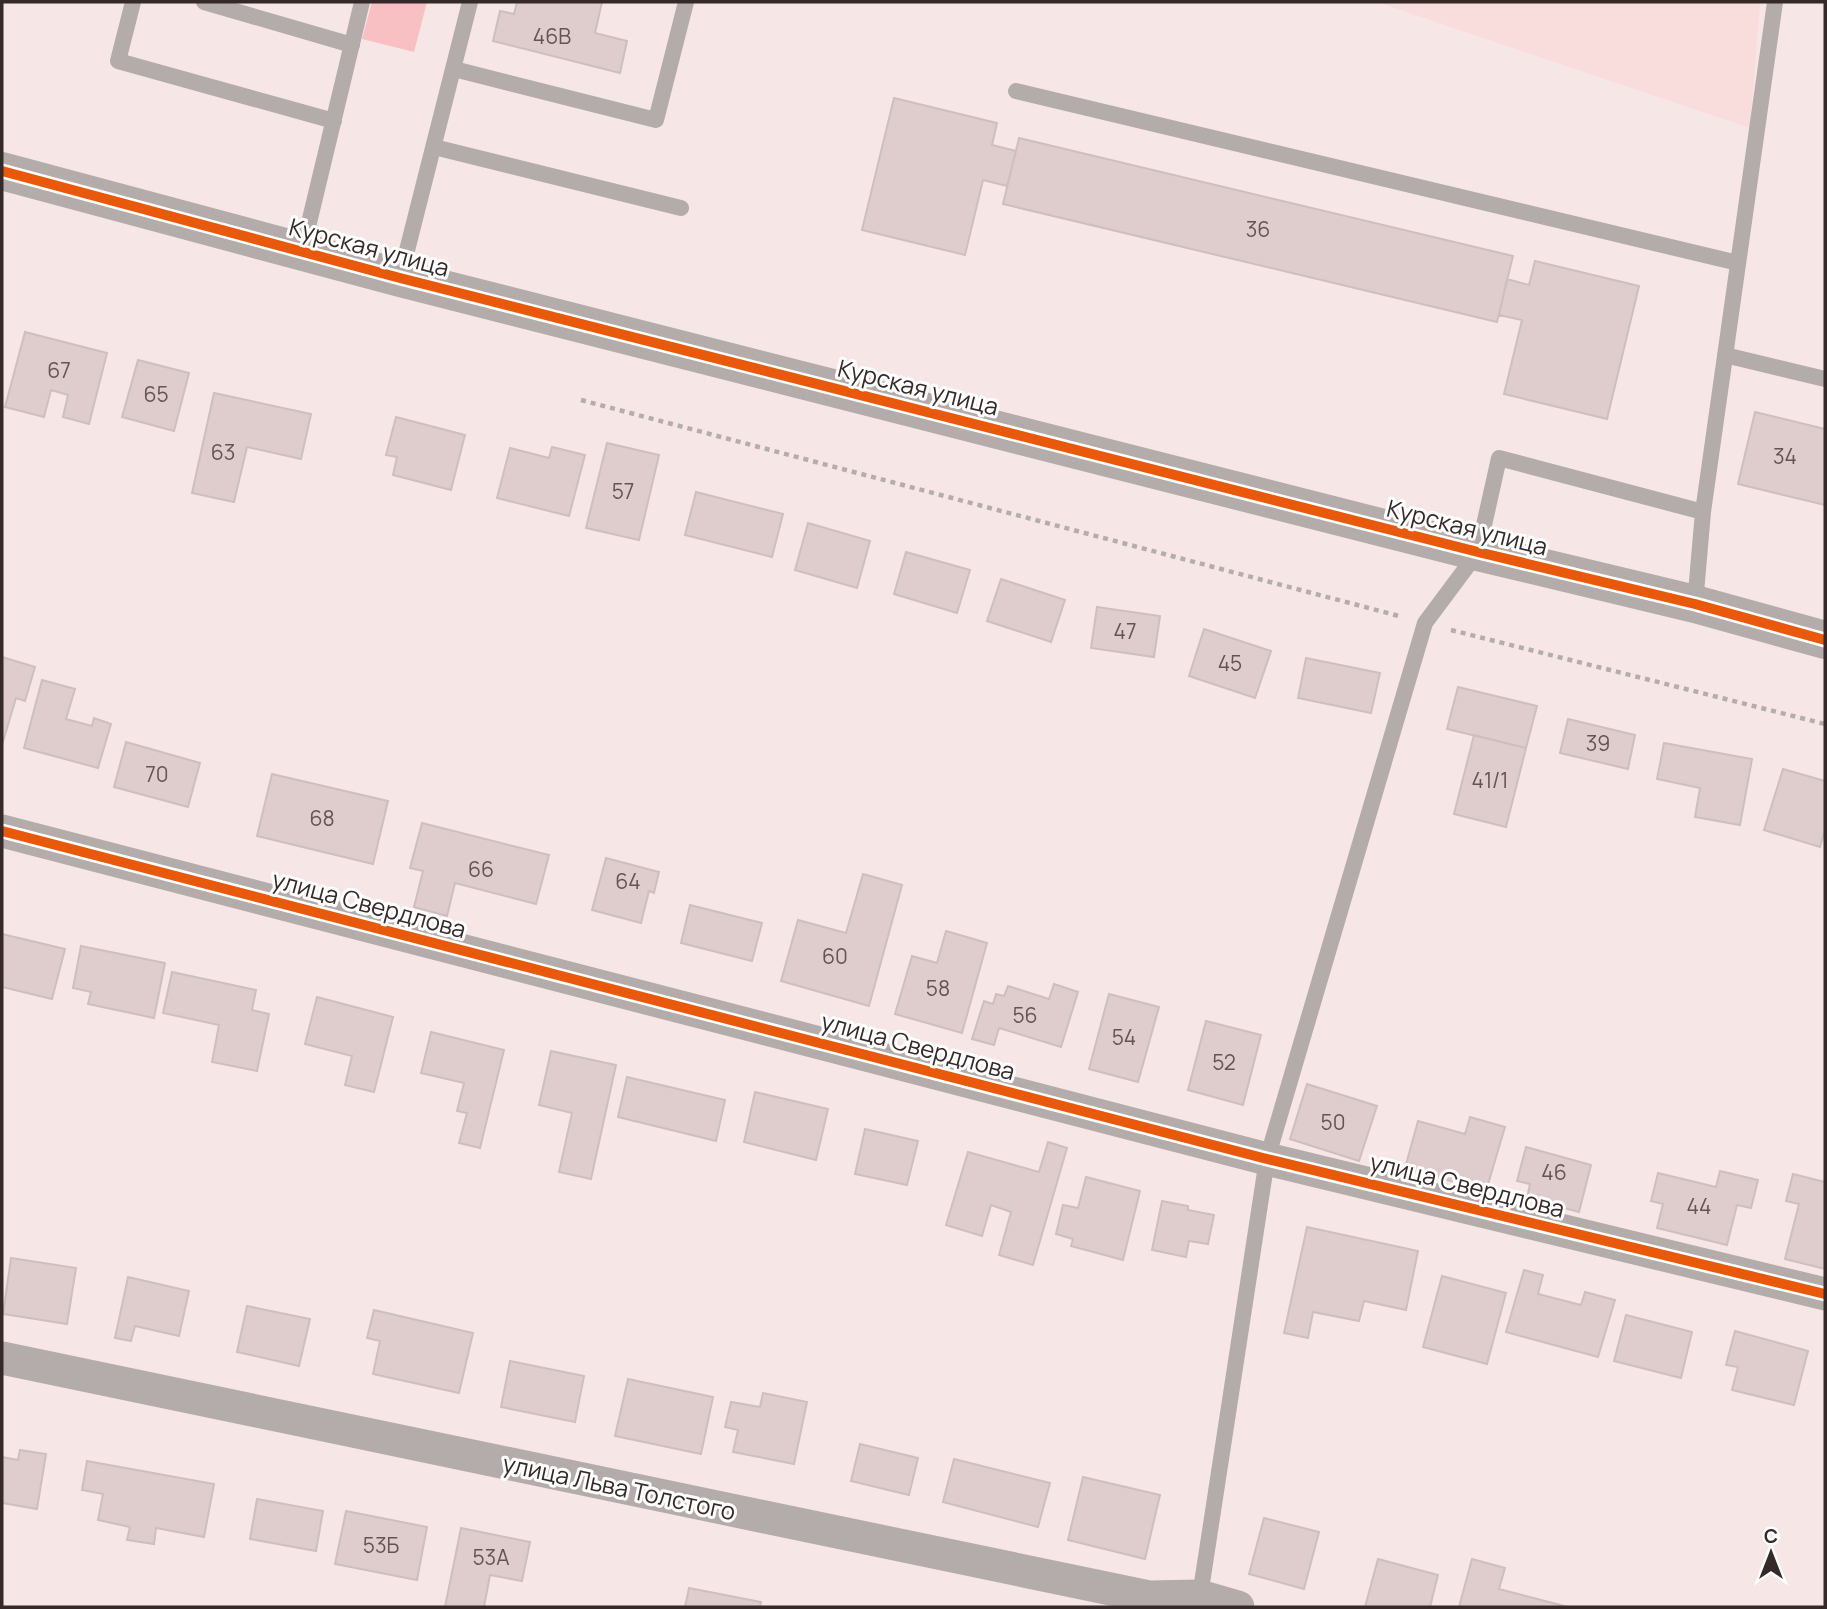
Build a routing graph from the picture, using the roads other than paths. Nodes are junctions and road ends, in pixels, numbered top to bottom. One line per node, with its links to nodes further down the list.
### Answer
1 (133, 2): 10 (lane)
2 (204, 2): 7 (lane)
3 (362, 2): 7 (lane)
4 (470, 2): 8 (lane)
5 (686, 2): 8 (lane)
6 (1775, 2): 15 (lane)
7 (352, 45): 10 (lane)
8 (454, 69): 11 (lane)
9 (1016, 91): 15 (lane)
10 (334, 121): 14 (lane)
11 (434, 147): 13 (lane); 16 (lane)
12 (2, 171): 14 (street, Курская улица)
13 (681, 208)
14 (302, 252): 16 (street, Курская улица)
15 (1738, 263): 17 (lane)
16 (400, 278): 20 (street, Курская улица)
17 (1725, 355): 18 (lane); 19 (lane)
18 (1825, 379)
19 (1703, 512): 20 (lane); 21 (lane)
20 (1478, 552): 21 (street, Курская улица); 24 (lane)
21 (1695, 604): 22 (street, Курская улица)
22 (1825, 640)
23 (2, 831): 24 (street, улица Свердлова)
24 (1267, 1159): 25 (street, улица Свердлова); 27 (lane)
25 (1825, 1294)
26 (2, 1358): 28 (street, улица Льва Толстого)
27 (1200, 1596): 28 (street, улица Льва Толстого); 29 (street, улица Льва Толстого)
28 (1147, 1602)
29 (1238, 1607)

